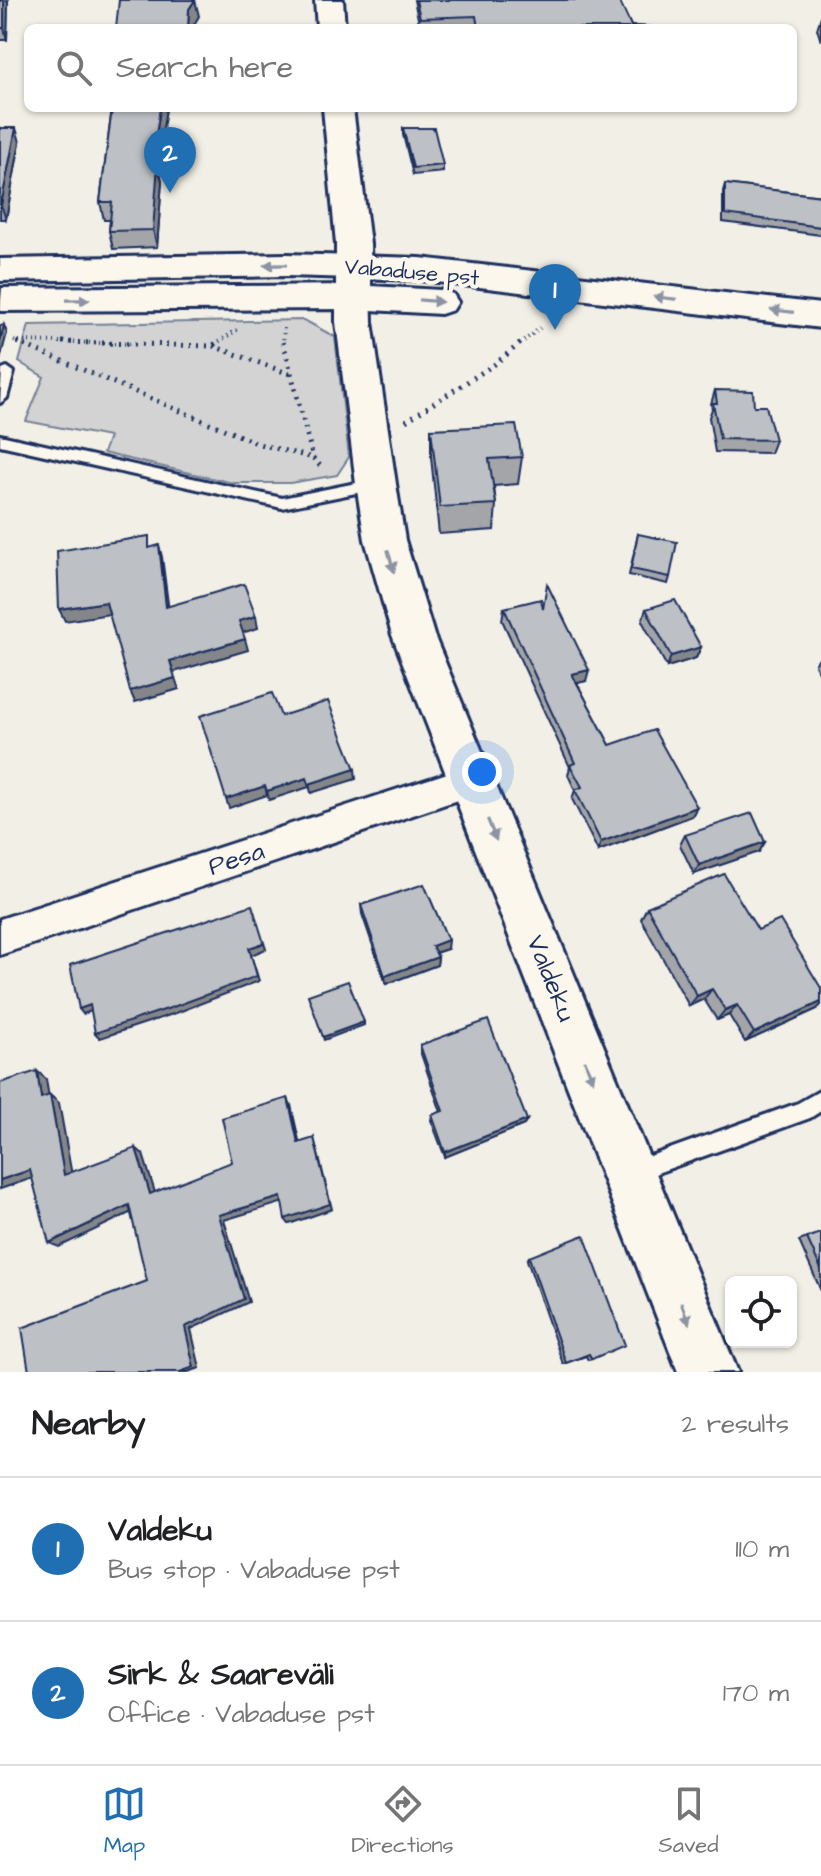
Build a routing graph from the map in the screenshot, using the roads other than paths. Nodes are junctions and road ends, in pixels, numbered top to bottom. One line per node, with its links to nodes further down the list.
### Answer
1 (329, 0): 2 (main road)
2 (331, 24)
3 (338, 112): 5 (main road, Valdeku)
4 (0, 270): 5 (main road, Vabaduse pst, one-way to 4)
5 (353, 281): 6 (main road, Vabaduse pst, one-way to 5); 7 (main road, Vabaduse pst, one-way to 5); 8 (main road, Vabaduse pst, one-way to 8); 12 (main road, Valdeku)
6 (0, 300)
7 (821, 316)
8 (821, 345)
9 (7, 372): 10 (lane)
10 (0, 398)
11 (0, 440): 12 (lane)
12 (360, 487): 13 (main road, Valdeku, one-way to 13)
13 (472, 780): 14 (street, Pesa); 17 (main road, Valdeku, one-way to 17)
14 (0, 937)
15 (821, 1100): 16 (lane)
16 (812, 1112): 17 (lane)
17 (630, 1172): 18 (main road, Valdeku, one-way to 18)
18 (708, 1372)

